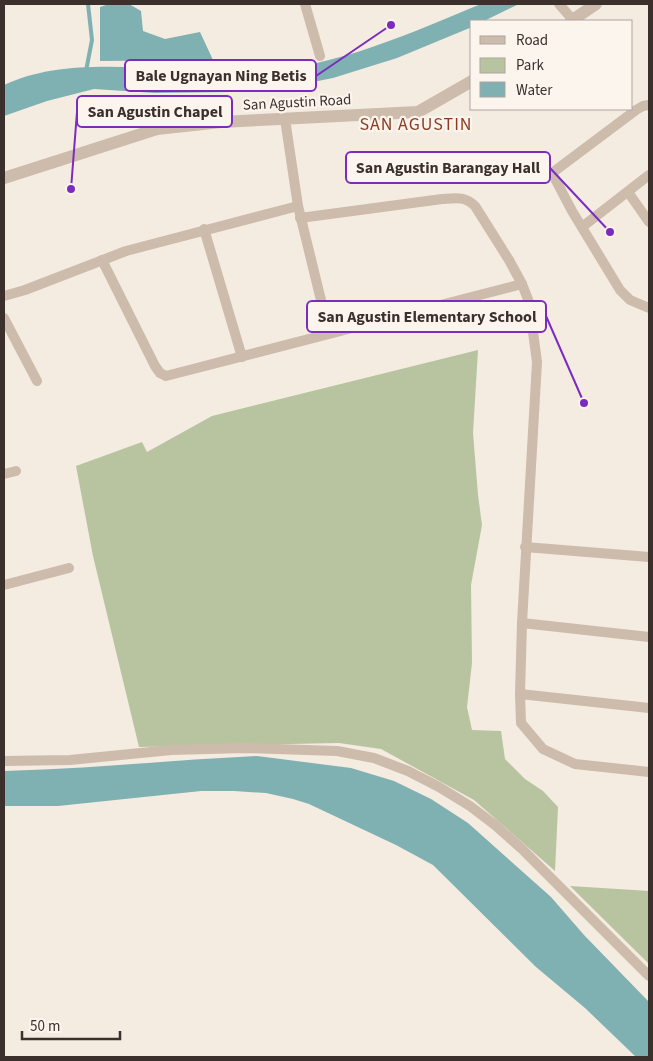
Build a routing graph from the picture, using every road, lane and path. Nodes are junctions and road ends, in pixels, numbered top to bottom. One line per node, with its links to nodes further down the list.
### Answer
1 (304, 4): 6 (street)
2 (559, 4): 4 (street)
3 (596, 4): 5 (street)
4 (571, 20)
5 (573, 20)
6 (320, 56)
7 (470, 82): 9 (street, San Agustin Road)
8 (649, 105): 16 (street)
9 (285, 119): 11 (street, San Agustin Road); 13 (street)
10 (649, 175): 12 (street)
11 (4, 178)
12 (628, 192): 15 (street); 16 (street)
13 (298, 206): 14 (street); 17 (street)
14 (300, 218): 19 (street); 23 (street)
15 (649, 222)
16 (582, 227): 21 (street)
17 (204, 229): 18 (street); 24 (street)
18 (102, 260): 20 (street); 24 (street)
19 (522, 284): 23 (street); 28 (street)
20 (4, 296)
21 (649, 308)
22 (4, 318): 25 (street)
23 (329, 333): 24 (street)
24 (242, 357)
25 (37, 381)
26 (16, 471): 27 (street)
27 (4, 474)
28 (525, 547): 29 (street); 32 (street)
29 (649, 557)
30 (69, 568): 31 (street)
31 (4, 585)
32 (522, 623): 33 (street); 34 (street)
33 (649, 637)
34 (520, 694): 35 (street); 37 (street)
35 (649, 708)
36 (4, 761): 38 (street)
37 (649, 772)
38 (649, 976)

